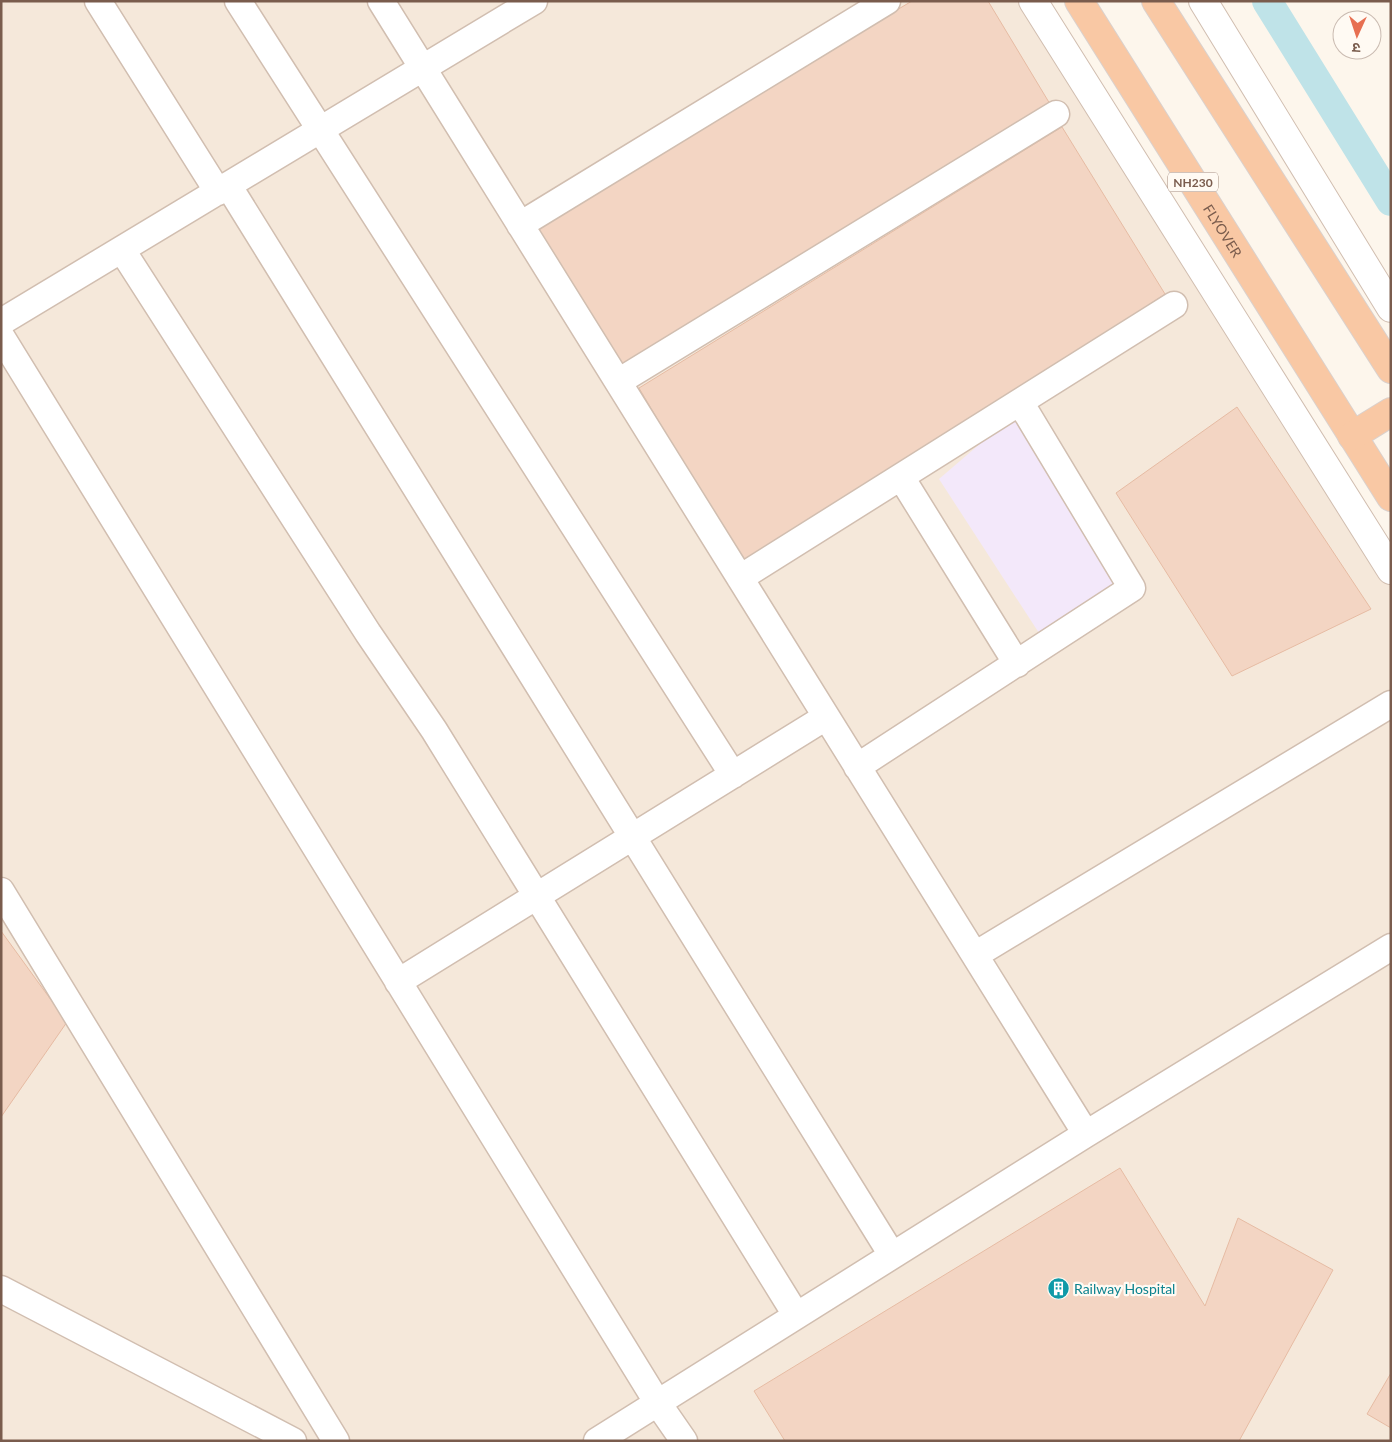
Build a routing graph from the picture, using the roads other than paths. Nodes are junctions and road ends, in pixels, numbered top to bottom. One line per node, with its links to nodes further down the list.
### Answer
1 (98, 1): 13 (street)
2 (238, 1): 12 (street)
3 (381, 1): 10 (street)
4 (534, 1): 10 (street)
5 (887, 1): 14 (street)
6 (1033, 1): 27 (street)
7 (1079, 1): 24 (highway, FLYOVER / NH230)
8 (1156, 1): 20 (highway)
9 (1203, 1): 17 (street)
10 (422, 68): 12 (street); 14 (street)
11 (1056, 114): 21 (street)
12 (321, 129): 13 (street); 33 (street)
13 (223, 189): 15 (street); 34 (street)
14 (520, 225): 21 (street)
15 (122, 250): 18 (street); 36 (street)
16 (1174, 305): 22 (street)
17 (1391, 308)
18 (1, 322)
19 (1, 336): 39 (street)
20 (1391, 369)
21 (618, 382): 28 (street)
22 (1020, 402): 25 (street); 29 (street)
23 (1391, 412): 24 (highway)
24 (1352, 436): 26 (highway, NH230)
25 (901, 477): 28 (street); 29 (street)
26 (1391, 497)
27 (1391, 570)
28 (740, 578): 31 (street)
29 (1017, 664): 32 (street)
30 (1391, 704): 38 (street)
31 (826, 717): 32 (street); 33 (street)
32 (857, 767): 38 (street)
33 (733, 775): 34 (street)
34 (632, 837): 36 (street); 41 (street)
35 (1, 891): 46 (street)
36 (538, 896): 39 (street); 43 (street)
37 (1391, 947): 40 (street)
38 (975, 955): 40 (street)
39 (398, 982): 44 (street)
40 (1086, 1134): 41 (street)
41 (892, 1255): 43 (street)
42 (1, 1289): 45 (street)
43 (796, 1315): 44 (street)
44 (657, 1402): 47 (street); 48 (street)
45 (293, 1441)
46 (336, 1441)
47 (597, 1441)
48 (684, 1441)

